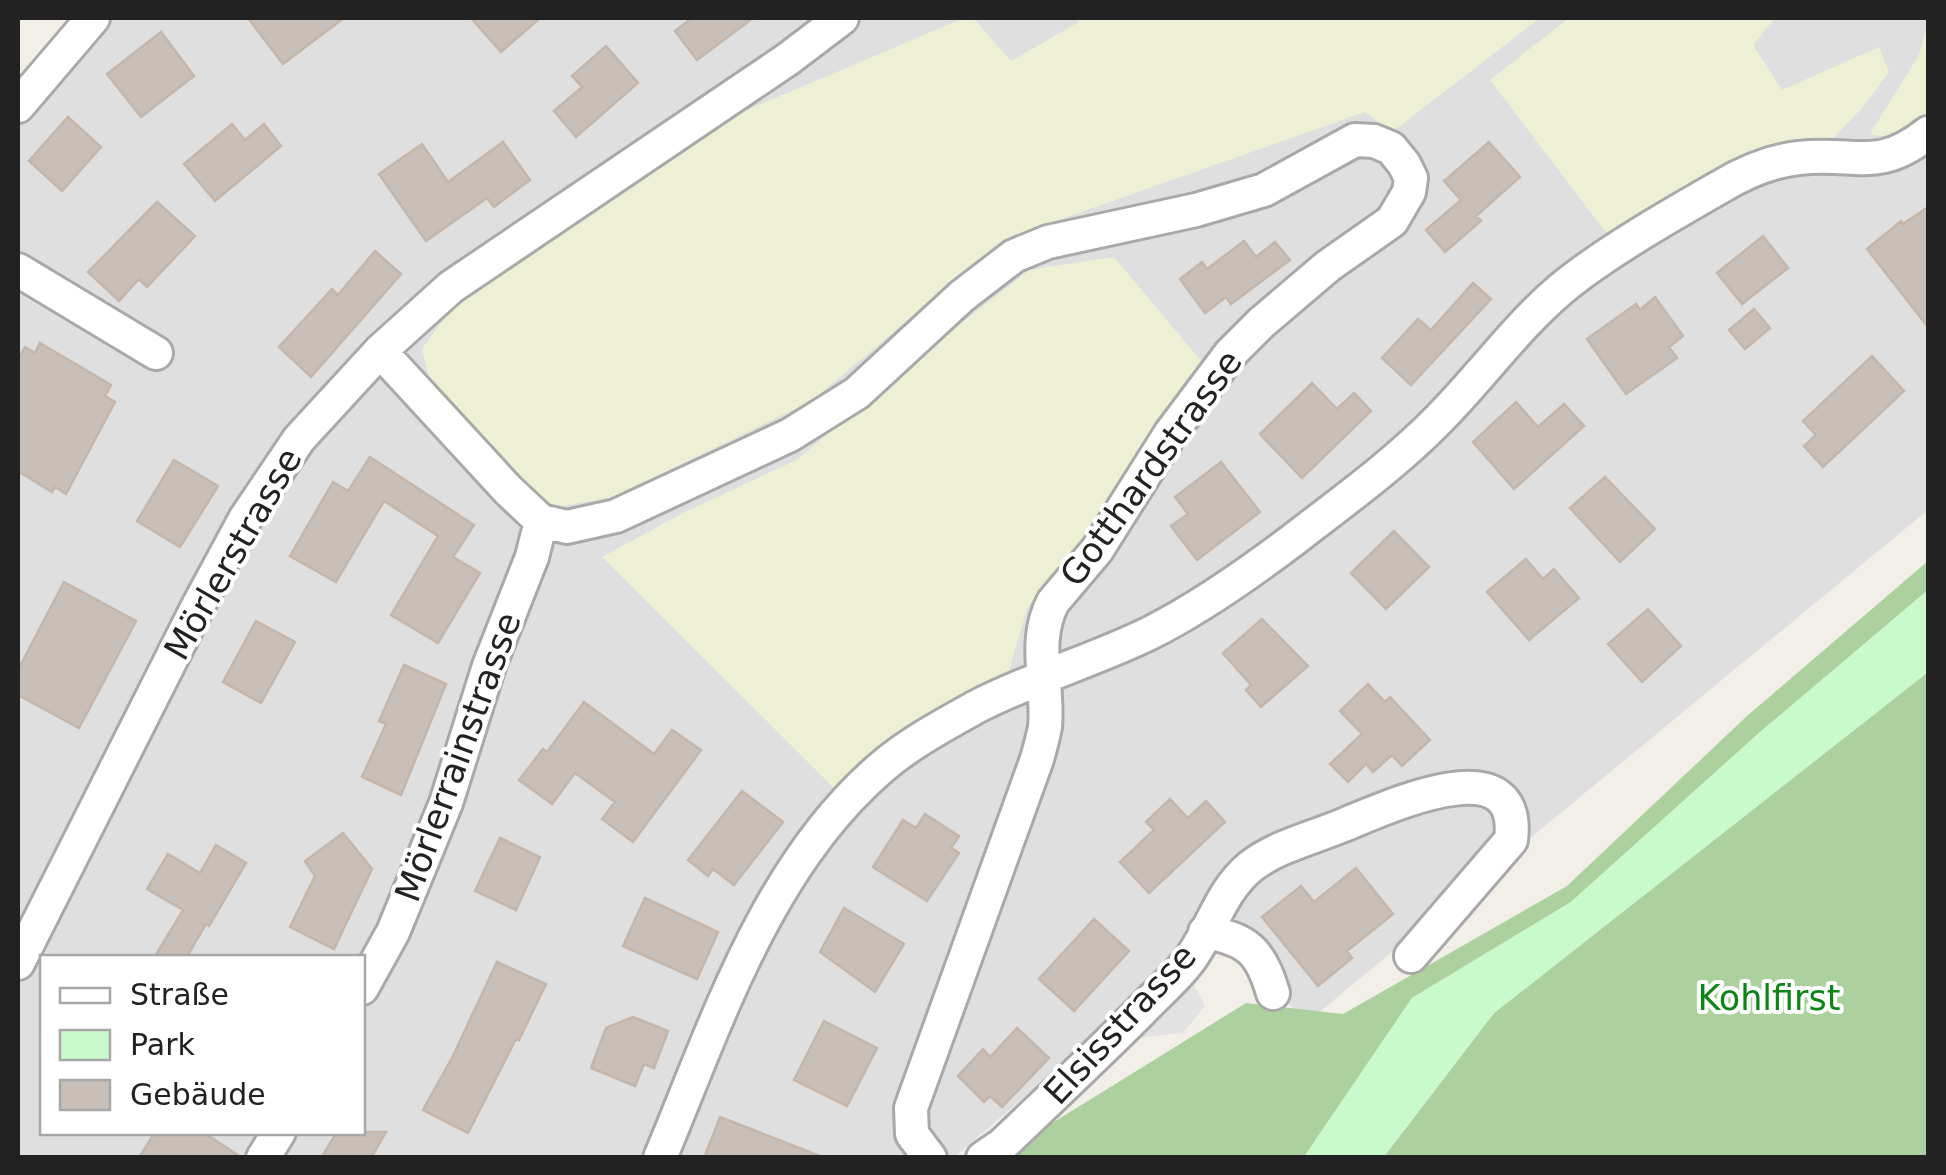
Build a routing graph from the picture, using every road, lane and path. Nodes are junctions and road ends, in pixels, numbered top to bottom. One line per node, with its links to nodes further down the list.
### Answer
1 (93, 18): 3 (street)
2 (842, 18): 6 (street, Mörlerstrasse)
3 (18, 106)
4 (1928, 133): 9 (street)
5 (18, 270): 7 (street)
6 (380, 350): 8 (street); 12 (street, Mörlerstrasse)
7 (156, 352)
8 (540, 520): 9 (street, Gotthardstrasse); 13 (street, Mörlerrainstrasse)
9 (1044, 677): 16 (street); 18 (street)
10 (1205, 932): 11 (street, Elsisstrasse); 14 (street); 19 (street, Elsisstrasse)
11 (1412, 956)
12 (18, 963)
13 (365, 983)
14 (1273, 993)
15 (277, 1135): 17 (street)
16 (926, 1156)
17 (263, 1158)
18 (660, 1158)
19 (984, 1158)

